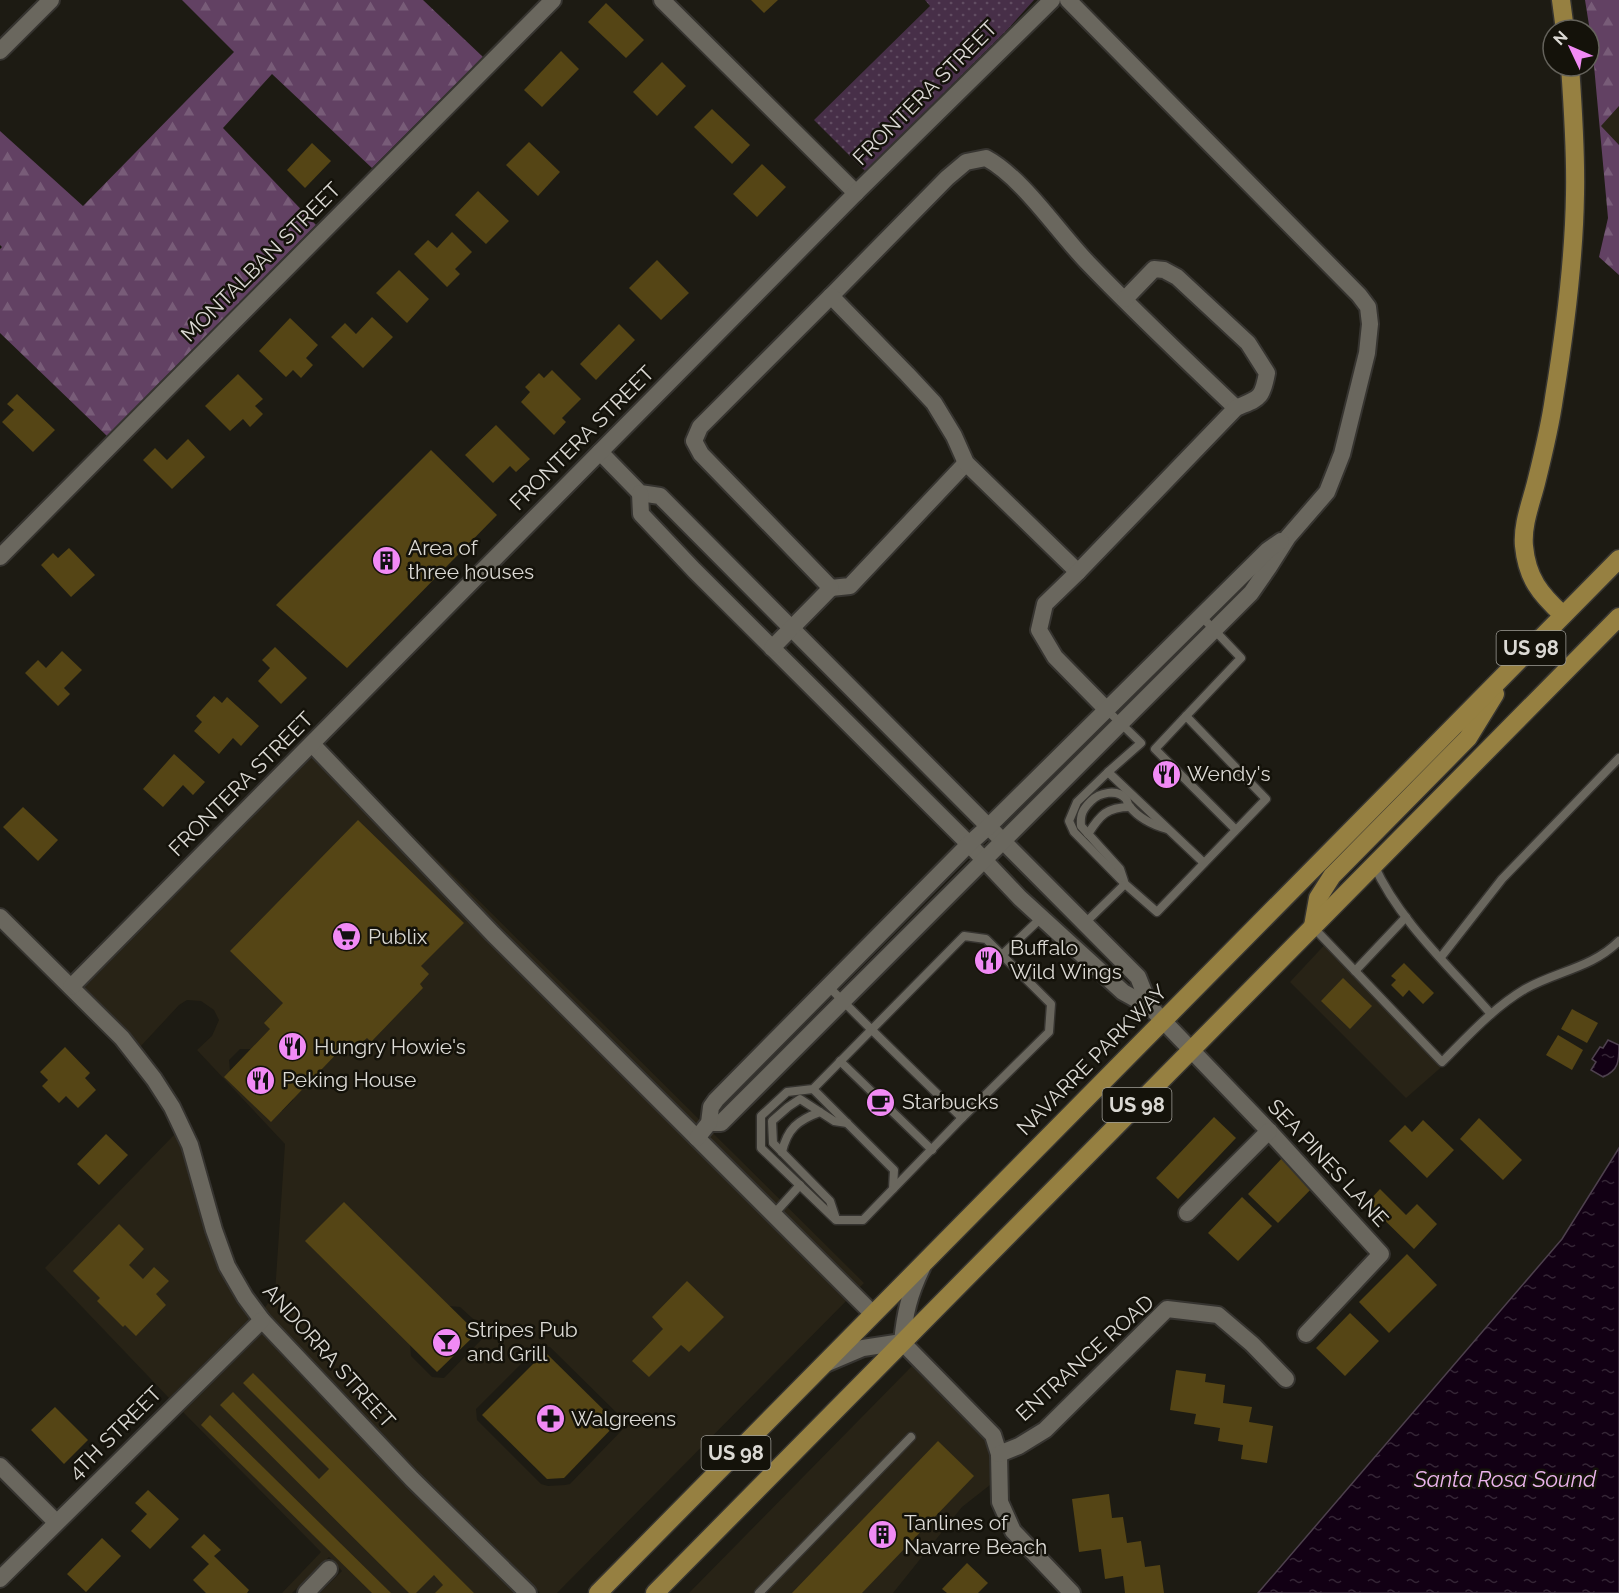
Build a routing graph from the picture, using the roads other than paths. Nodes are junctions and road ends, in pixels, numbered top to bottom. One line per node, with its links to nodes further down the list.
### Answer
1 (51, 0): 8 (street)
2 (554, 0): 18 (street, MONTALBAN STREET)
3 (662, 0): 10 (street)
4 (1052, 0): 10 (street, FRONTERA STREET)
5 (1068, 0): 17 (street)
6 (1561, 0): 7 (highway)
7 (1563, 18)
8 (0, 51)
9 (1571, 78): 22 (highway)
10 (856, 194): 14 (street, FRONTERA STREET)
11 (831, 296): 12 (street); 15 (street); 21 (street)
12 (1125, 300): 13 (street); 13 (street)
13 (1236, 408): 20 (street)
14 (600, 452): 16 (street); 33 (street, FRONTERA STREET)
15 (966, 463): 20 (street); 21 (street)
16 (640, 493): 25 (street); 27 (street)
17 (1288, 537): 23 (street); 26 (street)
18 (0, 557)
19 (1619, 559): 22 (highway, NAVARRE PARKWAY / US 98)
20 (1078, 572): 29 (street)
21 (831, 588): 25 (street)
22 (1563, 615): 28 (highway, NAVARRE PARKWAY / US 98)
23 (1201, 616): 26 (lane); 29 (street)
24 (1619, 617): 46 (highway, US 98)
25 (792, 628): 27 (street); 38 (street)
26 (1215, 630): 30 (lane); 31 (street)
27 (772, 648): 42 (street)
28 (1509, 669): 52 (highway); 62 (highway, NAVARRE PARKWAY / US 98)
29 (1107, 710): 31 (lane); 38 (street)
30 (1186, 716): 34 (lane); 40 (lane)
31 (1121, 723): 32 (lane); 43 (street)
32 (1141, 743): 34 (lane); 36 (lane)
33 (312, 744): 57 (street, FRONTERA STREET); 72 (street)
34 (1155, 749): 40 (lane)
35 (1619, 758): 55 (lane)
36 (1108, 771): 39 (lane); 47 (lane)
37 (1130, 807): 39 (lane); 41 (lane); 41 (lane)
38 (989, 826): 42 (street); 43 (street)
39 (1169, 829): 45 (lane)
40 (1236, 830): 45 (lane)
41 (1088, 834): 47 (lane)
42 (963, 838): 44 (street); 58 (street)
43 (1003, 840): 44 (street); 51 (street)
44 (984, 860): 50 (street); 59 (street)
45 (1204, 862): 47 (lane)
46 (1374, 865): 49 (lane); 52 (highway, US 98)
47 (1125, 884): 51 (lane)
48 (0, 917): 57 (street, ANDORRA STREET)
49 (1406, 917): 55 (lane); 56 (lane)
50 (1041, 918): 54 (lane); 60 (street)
51 (1085, 924): 60 (street)
52 (1313, 926): 56 (lane); 64 (highway, US 98)
53 (1619, 941): 61 (lane)
54 (1002, 955): 63 (lane); 68 (lane)
55 (1441, 957): 61 (lane)
56 (1355, 972): 61 (lane)
57 (71, 987): 82 (street, ANDORRA STREET)
58 (828, 987): 59 (lane); 69 (street)
59 (842, 1001): 63 (lane); 69 (street)
60 (1150, 1007): 62 (street, SEA PINES LANE)
61 (1491, 1014)
62 (1163, 1020): 64 (street, SEA PINES LANE); 80 (highway, NAVARRE PARKWAY / US 98)
63 (871, 1029): 65 (lane); 68 (lane)
64 (1191, 1050): 71 (street, SEA PINES LANE); 84 (highway, US 98)
65 (840, 1060): 66 (lane); 73 (lane)
66 (813, 1089): 70 (lane); 75 (lane)
67 (820, 1112): 70 (lane); 74 (lane); 74 (lane)
68 (962, 1118): 73 (lane)
69 (709, 1123): 72 (street)
70 (848, 1123): 76 (lane)
71 (1269, 1131): 77 (street); 83 (street, SEA PINES LANE)
72 (697, 1138): 78 (street)
73 (932, 1150): 76 (lane)
74 (782, 1152): 79 (lane)
75 (800, 1185): 78 (lane); 79 (lane)
76 (893, 1189): 79 (lane)
77 (1187, 1213)
78 (774, 1214): 81 (street)
79 (836, 1220)
80 (926, 1260): 81 (highway, NAVARRE PARKWAY / US 98); 84 (street)
81 (873, 1314): 85 (highway, NAVARRE PARKWAY / US 98)
82 (262, 1320): 90 (street, 4TH STREET); 94 (street, ANDORRA STREET)
83 (1306, 1334)
84 (902, 1342): 85 (street); 88 (street); 96 (highway, US 98)
85 (822, 1366): 95 (highway, NAVARRE PARKWAY / US 98)
86 (1286, 1379): 88 (street, ENTRANCE ROAD)
87 (911, 1437): 97 (lane)
88 (999, 1454): 98 (street)
89 (0, 1466): 90 (street)
90 (56, 1522): 92 (street, 4TH STREET)
91 (329, 1569): 93 (street)
92 (0, 1580)
93 (306, 1593)
94 (528, 1593)
95 (598, 1593)
96 (655, 1593)
97 (759, 1593)
98 (1072, 1593)

